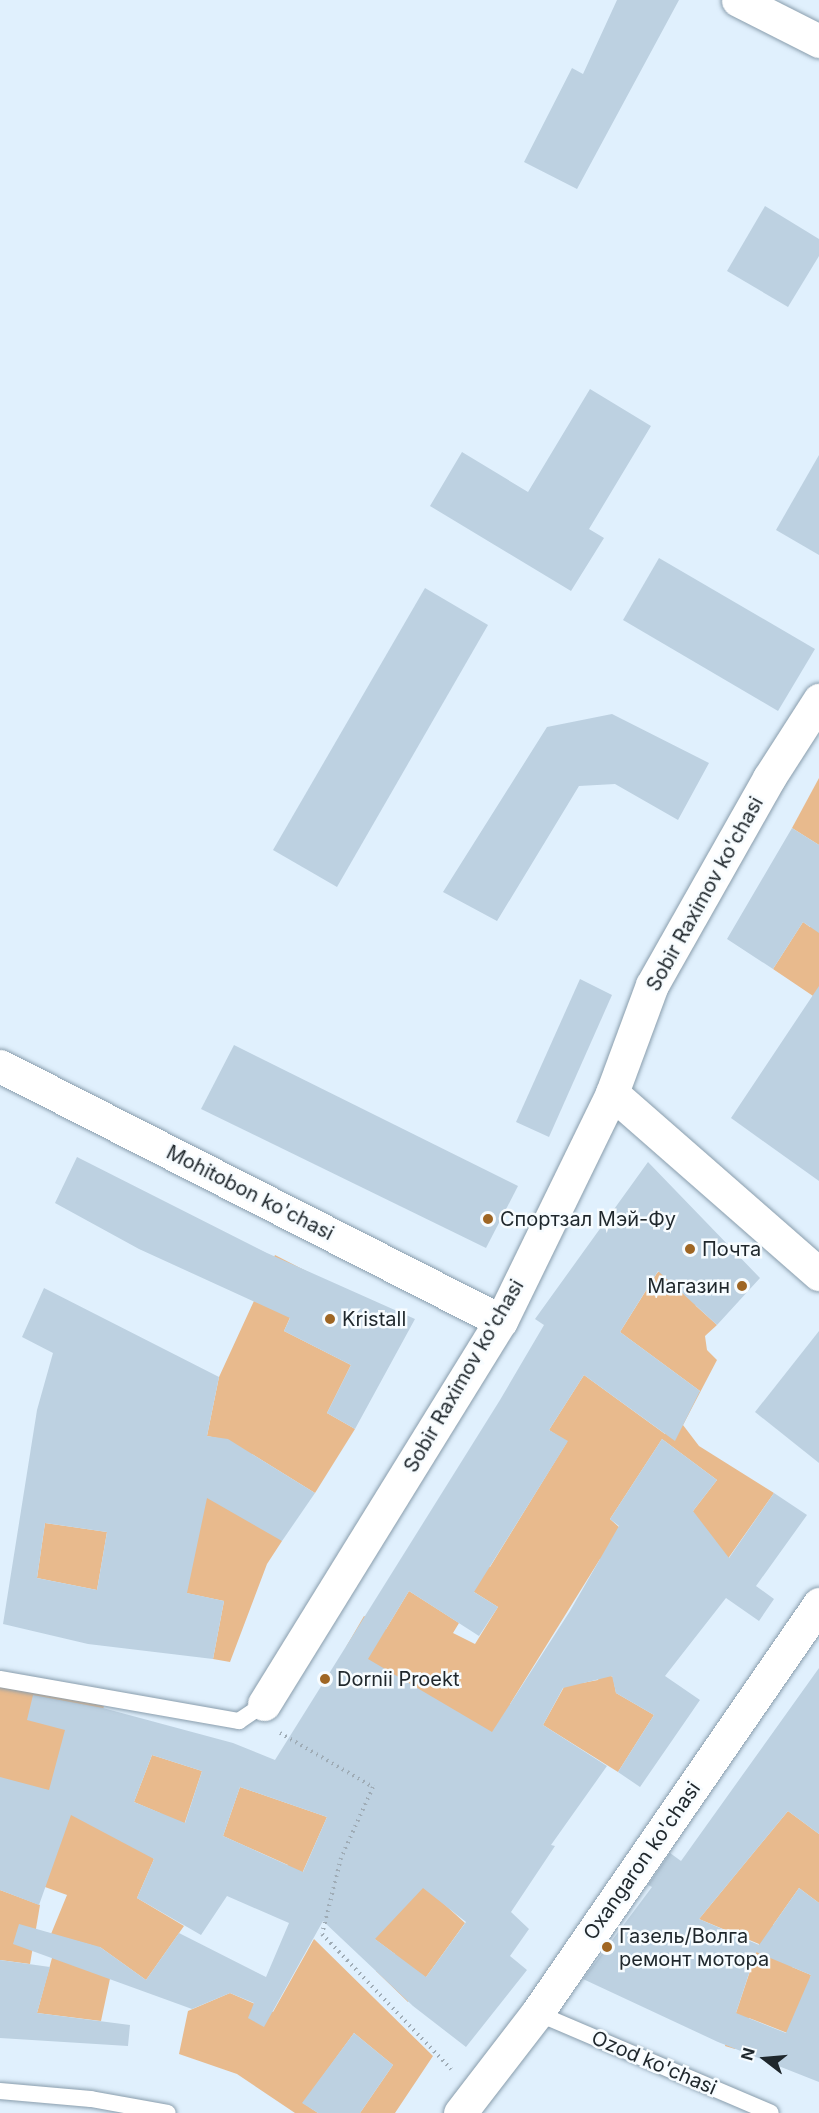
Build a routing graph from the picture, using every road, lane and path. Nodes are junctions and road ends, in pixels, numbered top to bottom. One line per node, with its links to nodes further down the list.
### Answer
1 (738, 0): 2 (street)
2 (819, 41)
3 (819, 700): 5 (street, Sobir Raximov ko'chasi)
4 (0, 1066): 7 (street, Mohitobon ko'chasi)
5 (612, 1093): 6 (street); 7 (street, Sobir Raximov ko'chasi)
6 (819, 1274)
7 (501, 1321): 10 (street, Sobir Raximov ko'chasi)
8 (819, 1604): 11 (street, Oxangaron ko'chasi)
9 (0, 1679): 10 (lane, Sobir Raximov ko'chasi)
10 (264, 1704): 13 (path)
11 (537, 2013): 13 (street, Oxangaron ko'chasi); 15 (lane, Ozod ko'chasi)
12 (0, 2091): 14 (lane)
13 (467, 2103)
14 (168, 2113)
15 (771, 2113)

